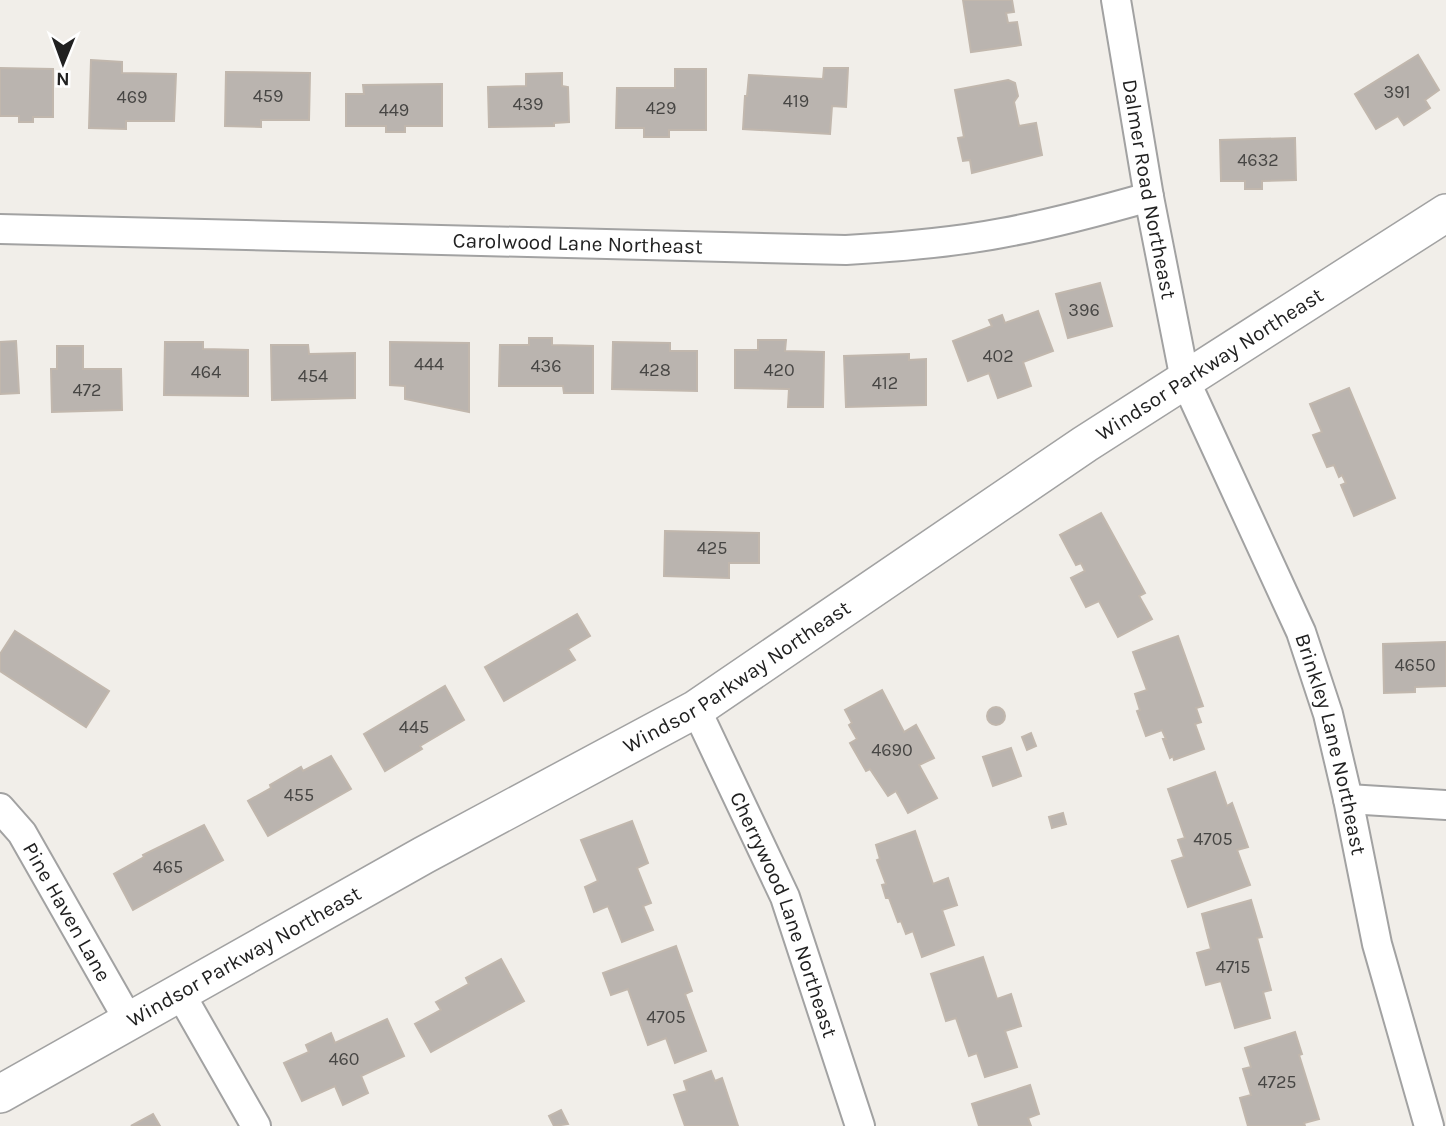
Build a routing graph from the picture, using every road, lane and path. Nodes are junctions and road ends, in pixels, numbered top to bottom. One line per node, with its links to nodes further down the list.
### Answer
1 (1116, 0): 2 (street, Dalmer Road Northeast)
2 (1149, 197): 4 (street, Carolwood Lane Northeast); 5 (street, Dalmer Road Northeast)
3 (1446, 214): 5 (street, Windsor Parkway Northeast)
4 (0, 229)
5 (1185, 380): 6 (street, Windsor Parkway Northeast); 7 (street, Brinkley Lane Northeast)
6 (696, 709): 10 (street, Windsor Parkway Northeast); 14 (street, Cherrywood Lane Northeast)
7 (1348, 799): 8 (street); 15 (street, Brinkley Lane Northeast)
8 (1446, 805)
9 (0, 808): 11 (street, Pine Haven Lane)
10 (180, 993): 11 (street, Windsor Parkway Northeast); 13 (street)
11 (129, 1021): 12 (street, Windsor Parkway Northeast)
12 (0, 1094)
13 (256, 1126)
14 (860, 1126)
15 (1429, 1126)

